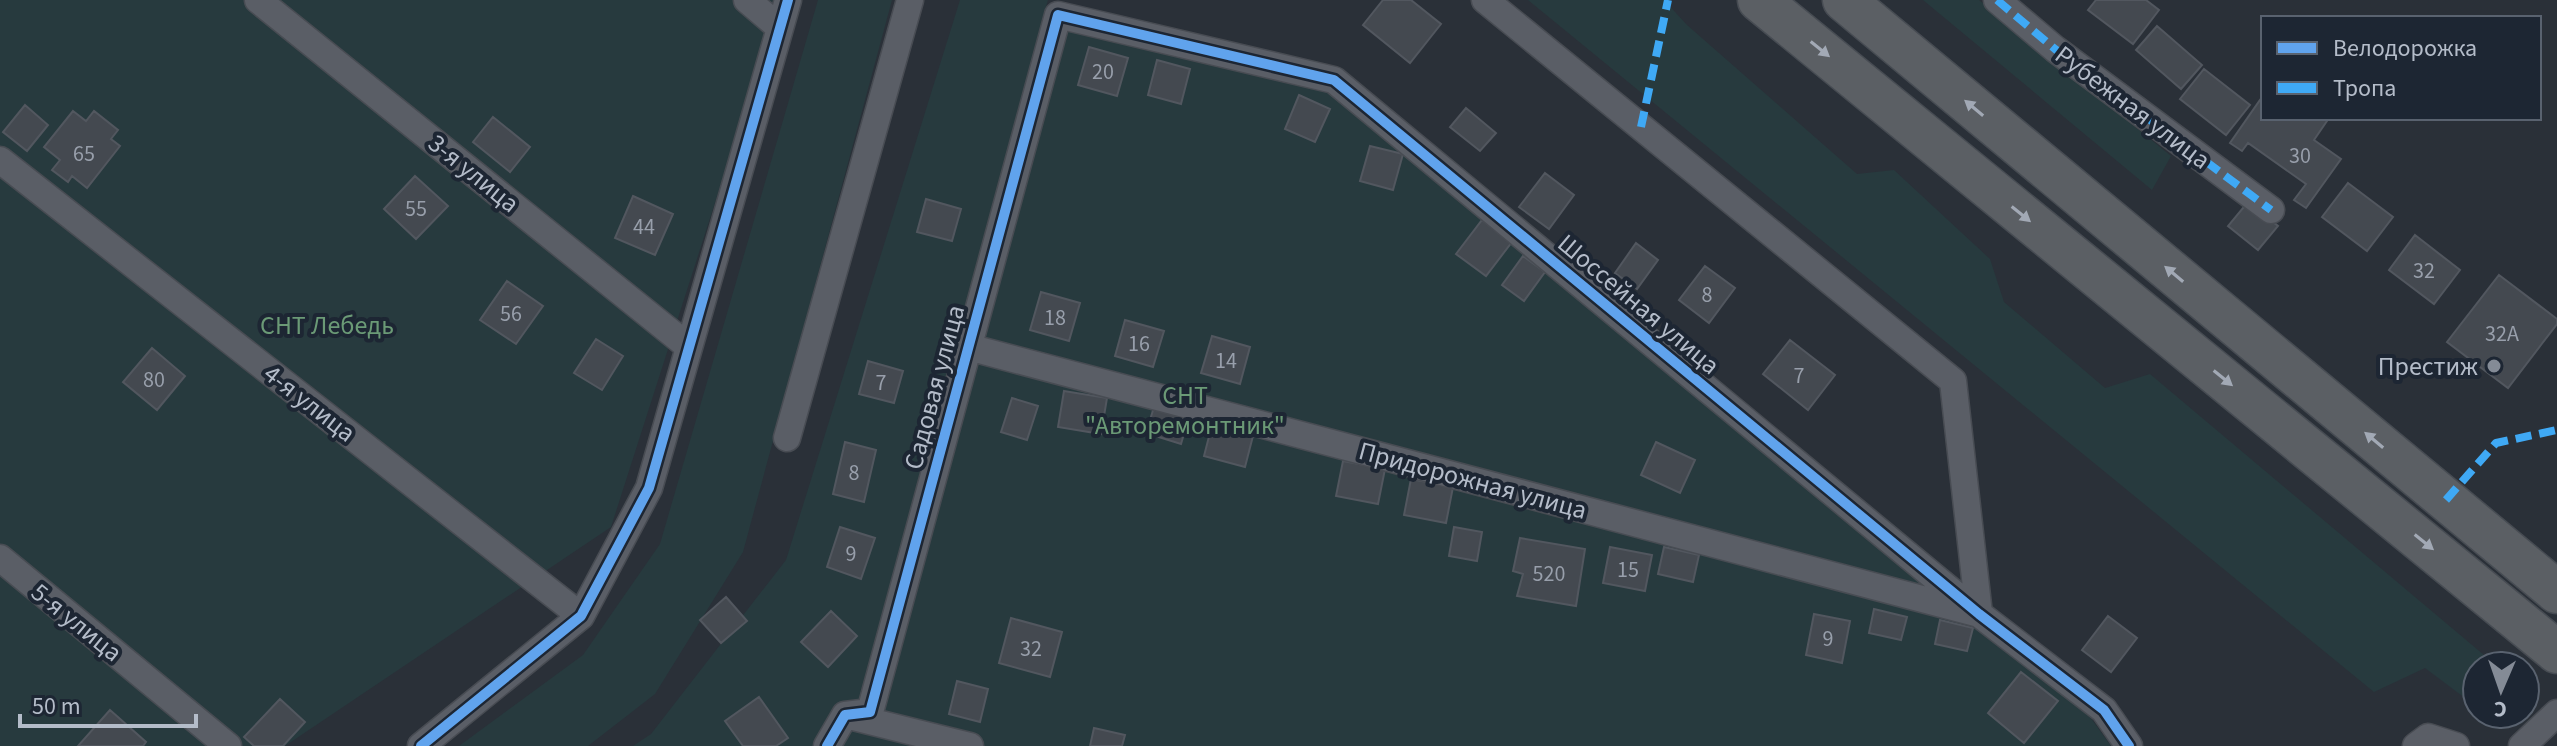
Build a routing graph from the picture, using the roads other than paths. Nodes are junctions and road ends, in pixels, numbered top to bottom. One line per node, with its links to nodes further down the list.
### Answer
1 (258, 0): 13 (street, 3-я улица)
2 (747, 0): 10 (street)
3 (788, 0): 10 (street)
4 (910, 0): 15 (street)
5 (1485, 0): 18 (street)
6 (1759, 0): 20 (highway, one-way to 20)
7 (1844, 0): 17 (highway, one-way to 7)
8 (1997, 0): 12 (street, Рубежная улица)
9 (1058, 15): 14 (street, Садовая улица); 18 (street, Шоссейная улица)
10 (780, 28): 13 (street)
11 (0, 160): 19 (street, 4-я улица)
12 (2271, 210)
13 (689, 347): 19 (street)
14 (968, 347): 18 (street, Придорожная улица); 22 (street, Садовая улица)
15 (787, 438)
16 (0, 558): 23 (street, 5-я улица)
17 (2557, 592)
18 (1979, 614): 27 (street, Шоссейная улица)
19 (581, 616): 24 (street)
20 (2557, 652)
21 (2557, 713): 30 (street)
22 (845, 715): 25 (street, Садовая улица); 26 (street)
23 (228, 746)
24 (421, 746)
25 (827, 746)
26 (970, 746)
27 (2129, 746)
28 (2416, 746): 29 (street)
29 (2456, 746)
30 (2522, 746)

